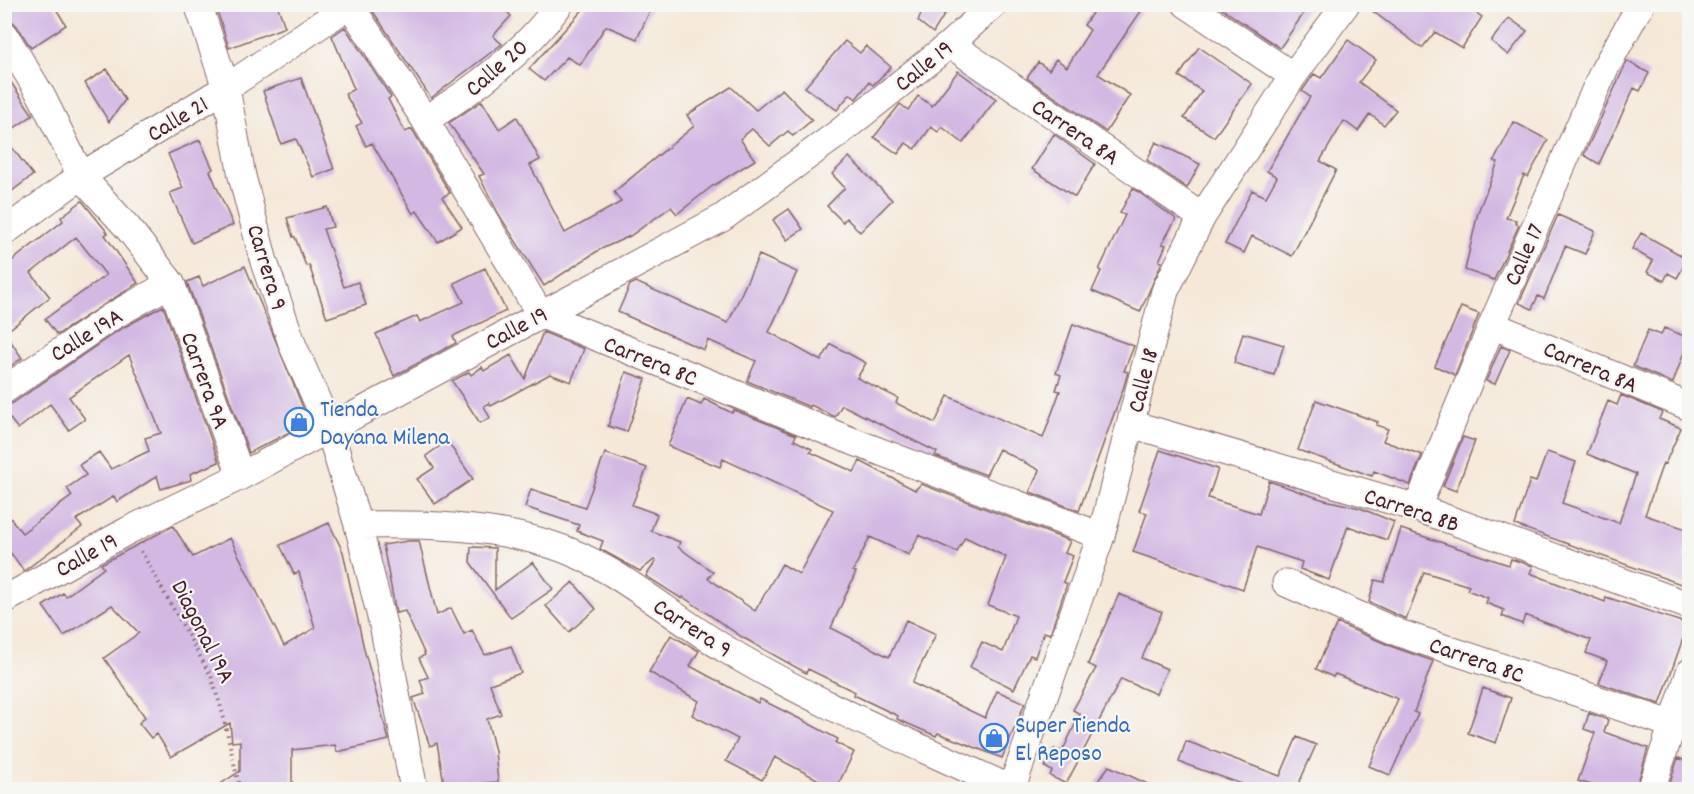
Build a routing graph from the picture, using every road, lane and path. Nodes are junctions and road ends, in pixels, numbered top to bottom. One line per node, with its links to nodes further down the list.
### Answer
1 (198, 4): 11 (street, Carrera 9)
2 (560, 4): 12 (street, Calle 20)
3 (994, 4): 9 (street, Calle 19)
4 (1186, 4): 10 (street)
5 (1346, 4): 10 (street, Calle 18)
6 (1641, 4): 18 (street, Calle 17)
7 (350, 5): 11 (street, Calle 21); 12 (street)
8 (4, 34): 13 (street)
9 (950, 44): 14 (street, Carrera 8A); 17 (street, Calle 19)
10 (1293, 76): 14 (street, Calle 18)
11 (226, 88): 13 (street, Calle 21); 22 (street, Carrera 9)
12 (425, 120): 17 (street)
13 (81, 176): 15 (street, Calle 21); 16 (street, Carrera 9A)
14 (1203, 217): 21 (street, Calle 18)
15 (4, 232)
16 (171, 283): 19 (street, Calle 19A); 23 (street, Carrera 9A)
17 (540, 314): 22 (street, Calle 19); 27 (street, Carrera 8C)
18 (1492, 325): 20 (street, Carrera 8A); 24 (street, Calle 17)
19 (4, 390)
20 (1689, 407)
21 (1131, 424): 24 (street, Carrera 8B); 27 (street, Calle 18)
22 (329, 428): 23 (street, Calle 19); 25 (street, Carrera 9)
23 (241, 476): 26 (street, Calle 19)
24 (1417, 508): 30 (street, Carrera 8B)
25 (358, 525): 34 (street, Carrera 9); 35 (street, Carrera 9)
26 (129, 530): 29 (street, Calle 19); 33 (path, Diagonal 19A)
27 (1101, 536): 35 (street, Calle 18)
28 (1286, 583): 32 (street, Carrera 8C)
29 (4, 600)
30 (1689, 606)
31 (1689, 672): 32 (street)
32 (1671, 724): 36 (street)
33 (240, 789)
34 (414, 789)
35 (1012, 789)
36 (1651, 789)

